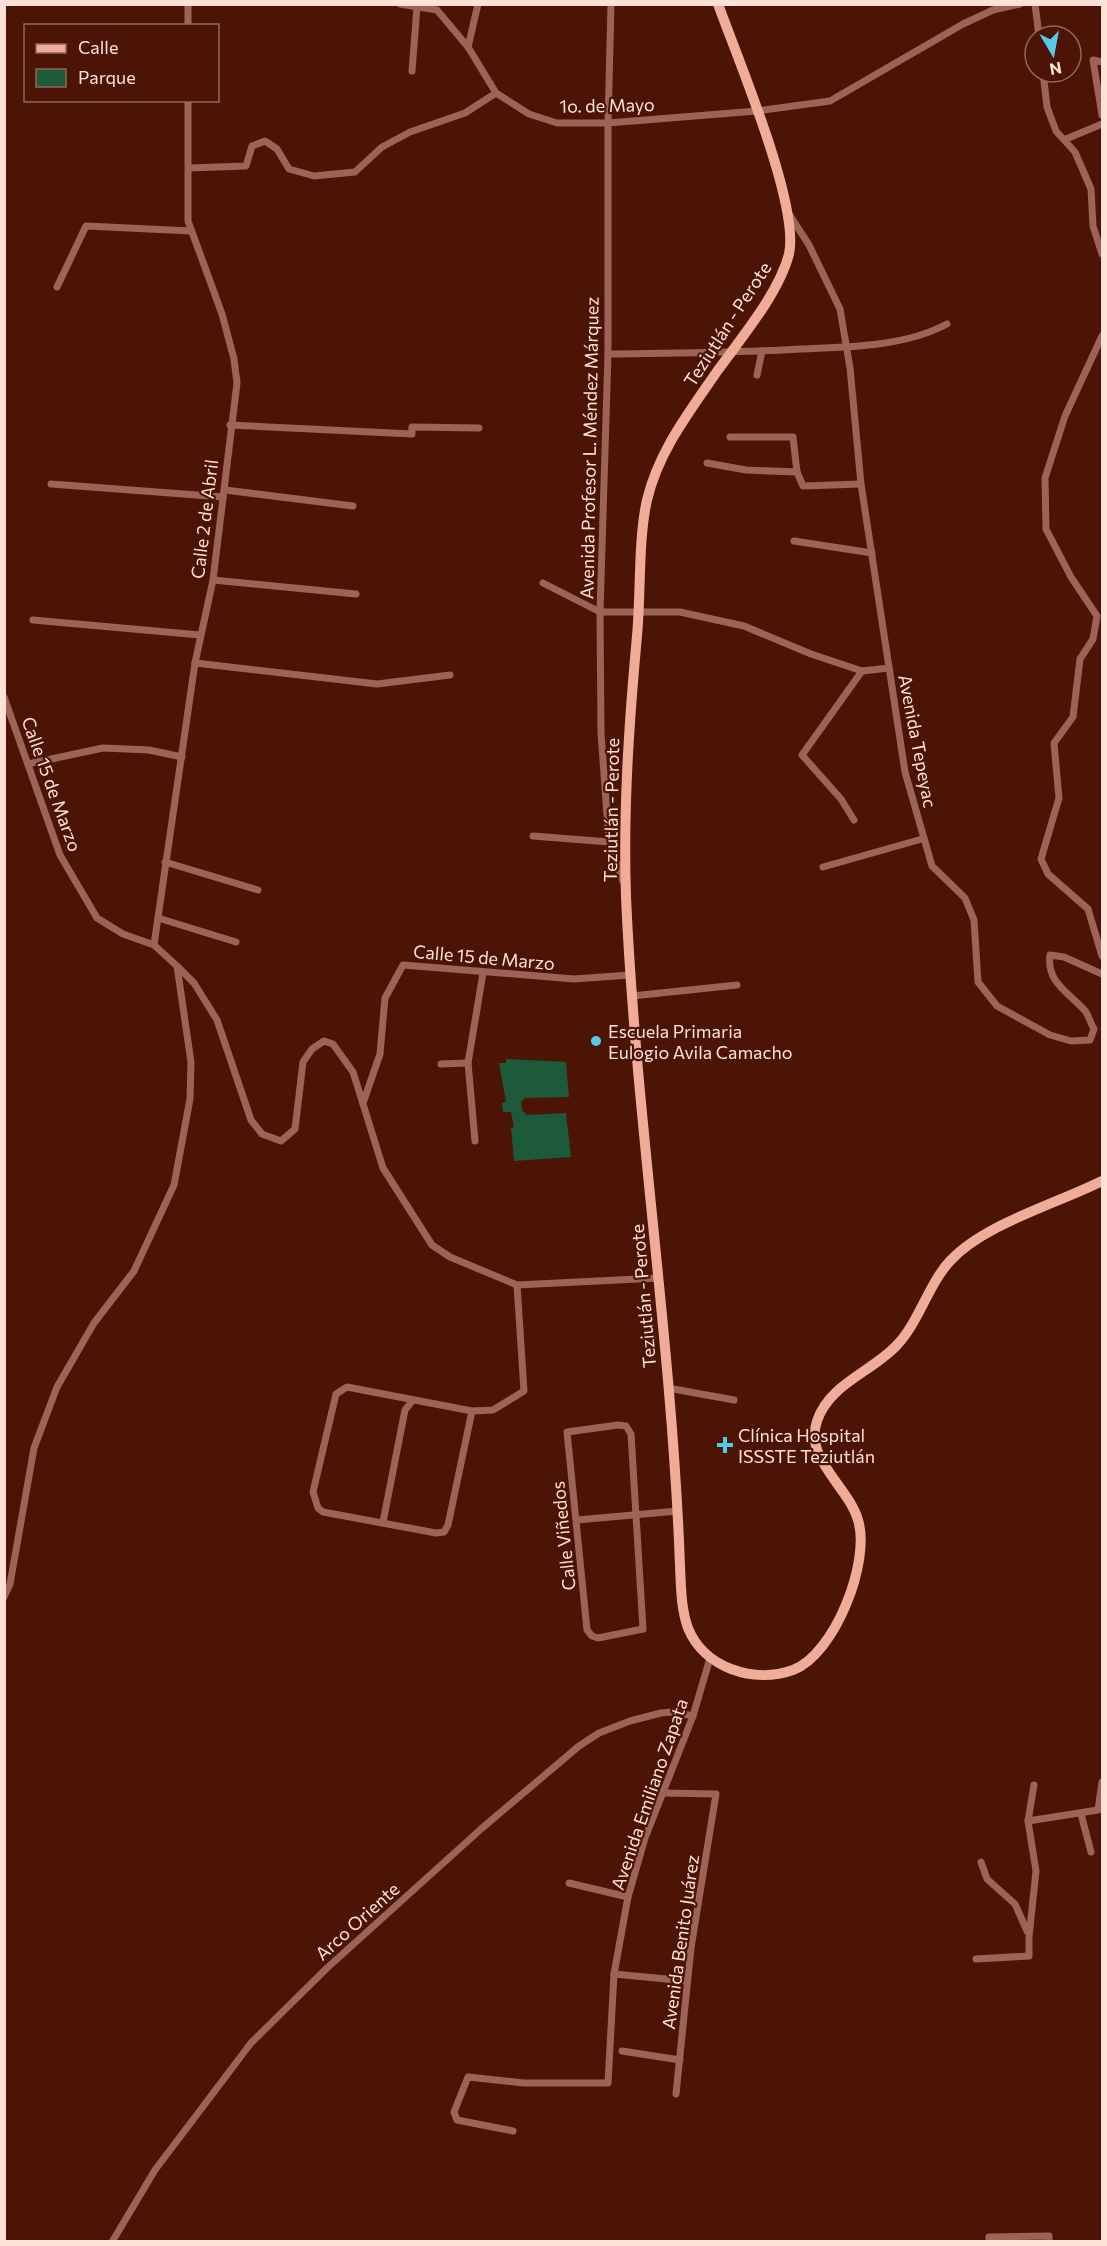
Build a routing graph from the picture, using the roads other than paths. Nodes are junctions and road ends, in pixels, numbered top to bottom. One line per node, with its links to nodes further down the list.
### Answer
1 (188, 4): 9 (street)
2 (400, 4): 8 (street, 1o. de Mayo)
3 (478, 4): 11 (street)
4 (611, 4): 19 (street, Avenida Profesor L. Méndez Márquez)
5 (718, 4): 17 (main road, Teziutlán - Perote)
6 (1020, 4): 17 (street, 1o. de Mayo)
7 (1035, 4): 10 (street)
8 (417, 7): 11 (street, 1o. de Mayo); 13 (street)
9 (188, 24)
10 (1038, 24)
11 (468, 47): 15 (street, 1o. de Mayo)
12 (1102, 62): 18 (street)
13 (412, 71)
14 (1044, 84): 21 (street)
15 (496, 93): 19 (street, 1o. de Mayo); 22 (street)
16 (188, 102): 22 (street, Calle 2 de Abril)
17 (757, 111): 19 (street, 1o. de Mayo); 23 (main road, Teziutlán - Perote)
18 (1102, 115)
19 (608, 123): 32 (street, Avenida Profesor L. Méndez Márquez)
20 (1102, 123): 21 (street)
21 (1066, 139): 25 (street)
22 (189, 168): 24 (street, Calle 2 de Abril)
23 (789, 214): 29 (street, Avenida Tepeyac); 31 (main road, Teziutlán - Perote)
24 (191, 231): 26 (street); 34 (street, Calle 2 de Abril)
25 (1102, 254)
26 (57, 287)
27 (947, 324): 29 (street)
28 (1102, 336): 70 (street)
29 (846, 347): 30 (street); 40 (street, Avenida Tepeyac)
30 (762, 351): 31 (street); 33 (street)
31 (730, 353): 32 (street); 49 (main road, Teziutlán - Perote)
32 (608, 354): 48 (street, Avenida Profesor L. Méndez Márquez)
33 (757, 375)
34 (230, 425): 35 (street); 41 (street, Calle 2 de Abril)
35 (479, 428)
36 (730, 437): 38 (street)
37 (707, 464): 38 (street)
38 (797, 472): 40 (street)
39 (51, 484): 41 (street)
40 (861, 484): 44 (street, Avenida Tepeyac)
41 (224, 493): 42 (street); 45 (street, Calle 2 de Abril)
42 (352, 506)
43 (794, 541): 44 (street)
44 (872, 553): 53 (street, Avenida Tepeyac)
45 (213, 580): 47 (street); 51 (street, Calle 2 de Abril)
46 (543, 583): 48 (street)
47 (356, 594)
48 (600, 612): 49 (street); 62 (street, Avenida Profesor L. Méndez Márquez)
49 (639, 613): 54 (street); 65 (main road, Teziutlán - Perote)
50 (33, 620): 51 (street)
51 (200, 634): 52 (street, Calle 2 de Abril)
52 (195, 663): 55 (street); 57 (street, Calle 2 de Abril)
53 (889, 668): 54 (street); 61 (street, Avenida Tepeyac)
54 (862, 671): 59 (street)
55 (450, 675)
56 (4, 697): 58 (street, Calle 15 de Marzo)
57 (182, 757): 58 (street); 63 (street, Calle 2 de Abril)
58 (28, 764): 69 (street, Calle 15 de Marzo)
59 (854, 820)
60 (533, 836): 62 (street)
61 (922, 839): 64 (street); 73 (street, Avenida Tepeyac)
62 (609, 842): 65 (street, Avenida Profesor L. Méndez Márquez)
63 (165, 862): 66 (street); 67 (street, Calle 2 de Abril)
64 (823, 867)
65 (626, 889): 74 (main road, Teziutlán - Perote)
66 (258, 890)
67 (158, 918): 68 (street); 69 (street, Calle 2 de Abril)
68 (236, 942)
69 (154, 945): 71 (street)
70 (1102, 956)
71 (177, 966): 79 (street); 92 (street)
72 (483, 973): 74 (street, Calle 15 de Marzo); 77 (street); 79 (street, Calle 15 de Marzo)
73 (1102, 974)
74 (630, 975): 76 (main road, Teziutlán - Perote)
75 (737, 985): 76 (street)
76 (632, 996): 82 (main road, Teziutlán - Perote)
77 (468, 1063): 78 (street); 80 (street)
78 (441, 1064)
79 (363, 1103): 83 (street)
80 (475, 1141)
81 (1102, 1181): 93 (main road)
82 (658, 1278): 83 (street); 84 (main road, Teziutlán - Perote)
83 (517, 1285): 87 (street)
84 (668, 1388): 86 (street); 88 (main road, Teziutlán - Perote)
85 (413, 1400): 87 (street); 91 (street); 91 (street)
86 (734, 1400)
87 (472, 1411): 91 (street)
88 (678, 1511): 89 (street); 93 (main road, Teziutlán - Perote)
89 (637, 1513): 90 (street); 90 (street, Calle Viñedos); 90 (street, Calle Viñedos)
90 (577, 1520)
91 (383, 1522)
92 (4, 1597)
93 (710, 1658): 94 (street, Avenida Emiliano Zapata)
94 (693, 1716): 97 (street, Avenida Emiliano Zapata); 115 (street, Arco Oriente)
95 (1102, 1782): 98 (street)
96 (1034, 1785): 99 (street)
97 (664, 1793): 103 (street, Avenida Emiliano Zapata); 107 (street, Avenida Benito Juárez)
98 (1081, 1814): 99 (street); 100 (street)
99 (1028, 1821): 104 (street)
100 (1091, 1852)
101 (981, 1862): 104 (street)
102 (568, 1883): 103 (street)
103 (628, 1898): 106 (street, Avenida Emiliano Zapata)
104 (1029, 1937): 105 (street)
105 (975, 1959)
106 (614, 1974): 107 (street); 111 (street, Avenida Emiliano Zapata)
107 (687, 1981): 109 (street, Avenida Benito Juárez)
108 (622, 2051): 109 (street)
109 (680, 2060): 110 (street, Avenida Benito Juárez)
110 (676, 2094)
111 (513, 2131)
112 (989, 2239): 113 (street)
113 (1017, 2239): 114 (street)
114 (1049, 2239)
115 (112, 2241)

